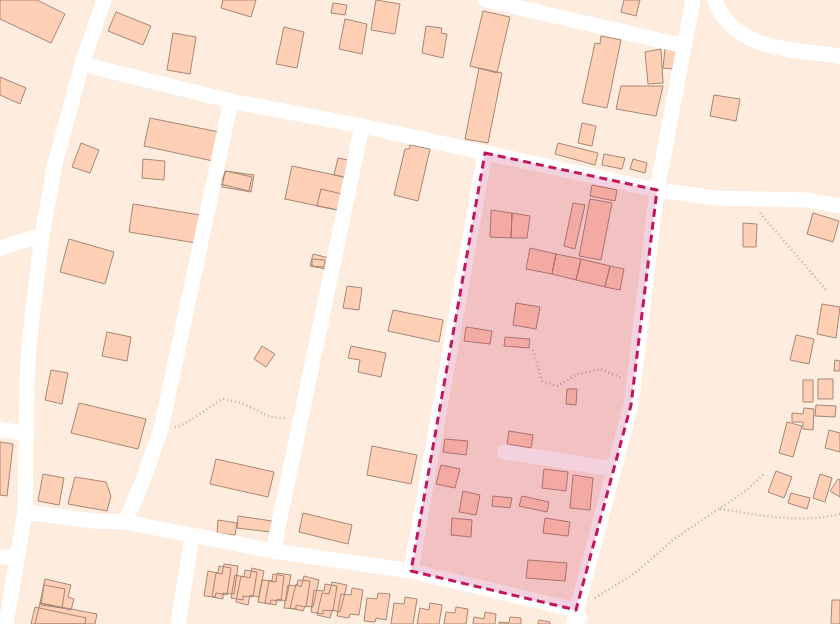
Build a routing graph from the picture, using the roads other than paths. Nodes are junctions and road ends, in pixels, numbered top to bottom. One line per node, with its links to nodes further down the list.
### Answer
1 (104, 0): 7 (street)
2 (486, 0): 5 (street)
3 (693, 0): 5 (street)
4 (715, 0): 6 (street)
5 (684, 46): 11 (street)
6 (840, 56)
7 (82, 64): 8 (street); 13 (street)
8 (231, 101): 9 (street); 20 (street)
9 (362, 126): 10 (street); 22 (street)
10 (485, 153): 11 (street); 25 (street)
11 (657, 190): 12 (street); 18 (street)
12 (840, 206)
13 (42, 235): 14 (street); 16 (street)
14 (0, 248)
15 (0, 429): 16 (street)
16 (27, 434): 19 (street)
17 (505, 452): 18 (street)
18 (614, 469): 26 (street)
19 (25, 512): 20 (street); 24 (street)
20 (125, 522): 21 (street)
21 (192, 536): 22 (street); 28 (street)
22 (272, 551): 25 (street)
23 (0, 557): 24 (street)
24 (17, 557): 27 (street)
25 (411, 572): 26 (street)
26 (575, 617): 29 (street)
27 (6, 624)
28 (178, 624)
29 (583, 624)

